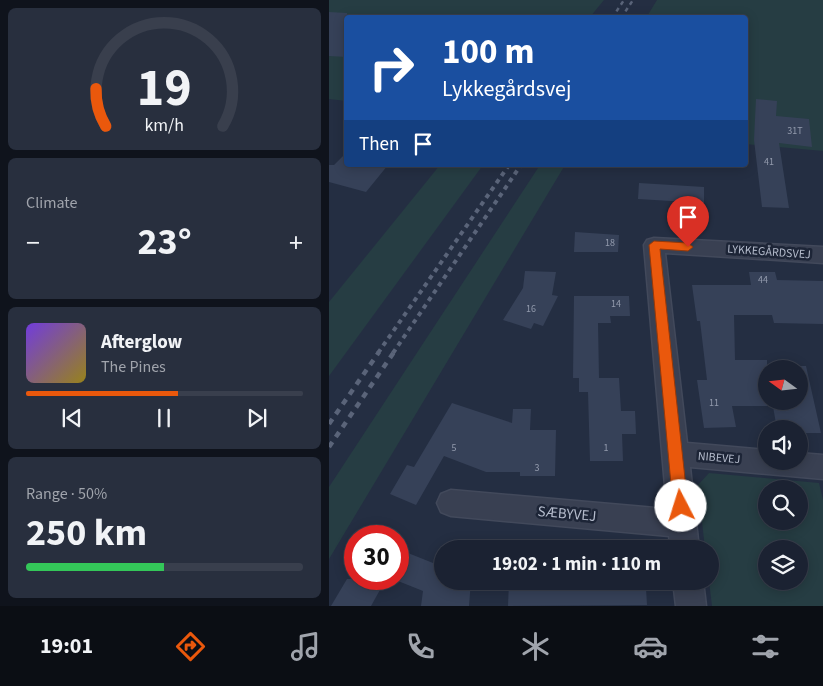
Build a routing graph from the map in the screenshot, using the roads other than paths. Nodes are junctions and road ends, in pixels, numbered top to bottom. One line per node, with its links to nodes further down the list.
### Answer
1 (823, 255): 2 (street, LYKKEGÅRDSVEJ)
2 (675, 454): 3 (street, NIBEVEJ); 5 (street)
3 (823, 467)
4 (451, 503): 5 (street, SÆBYVEJ)
5 (683, 536)
6 (689, 590): 7 (street)
7 (691, 606)

